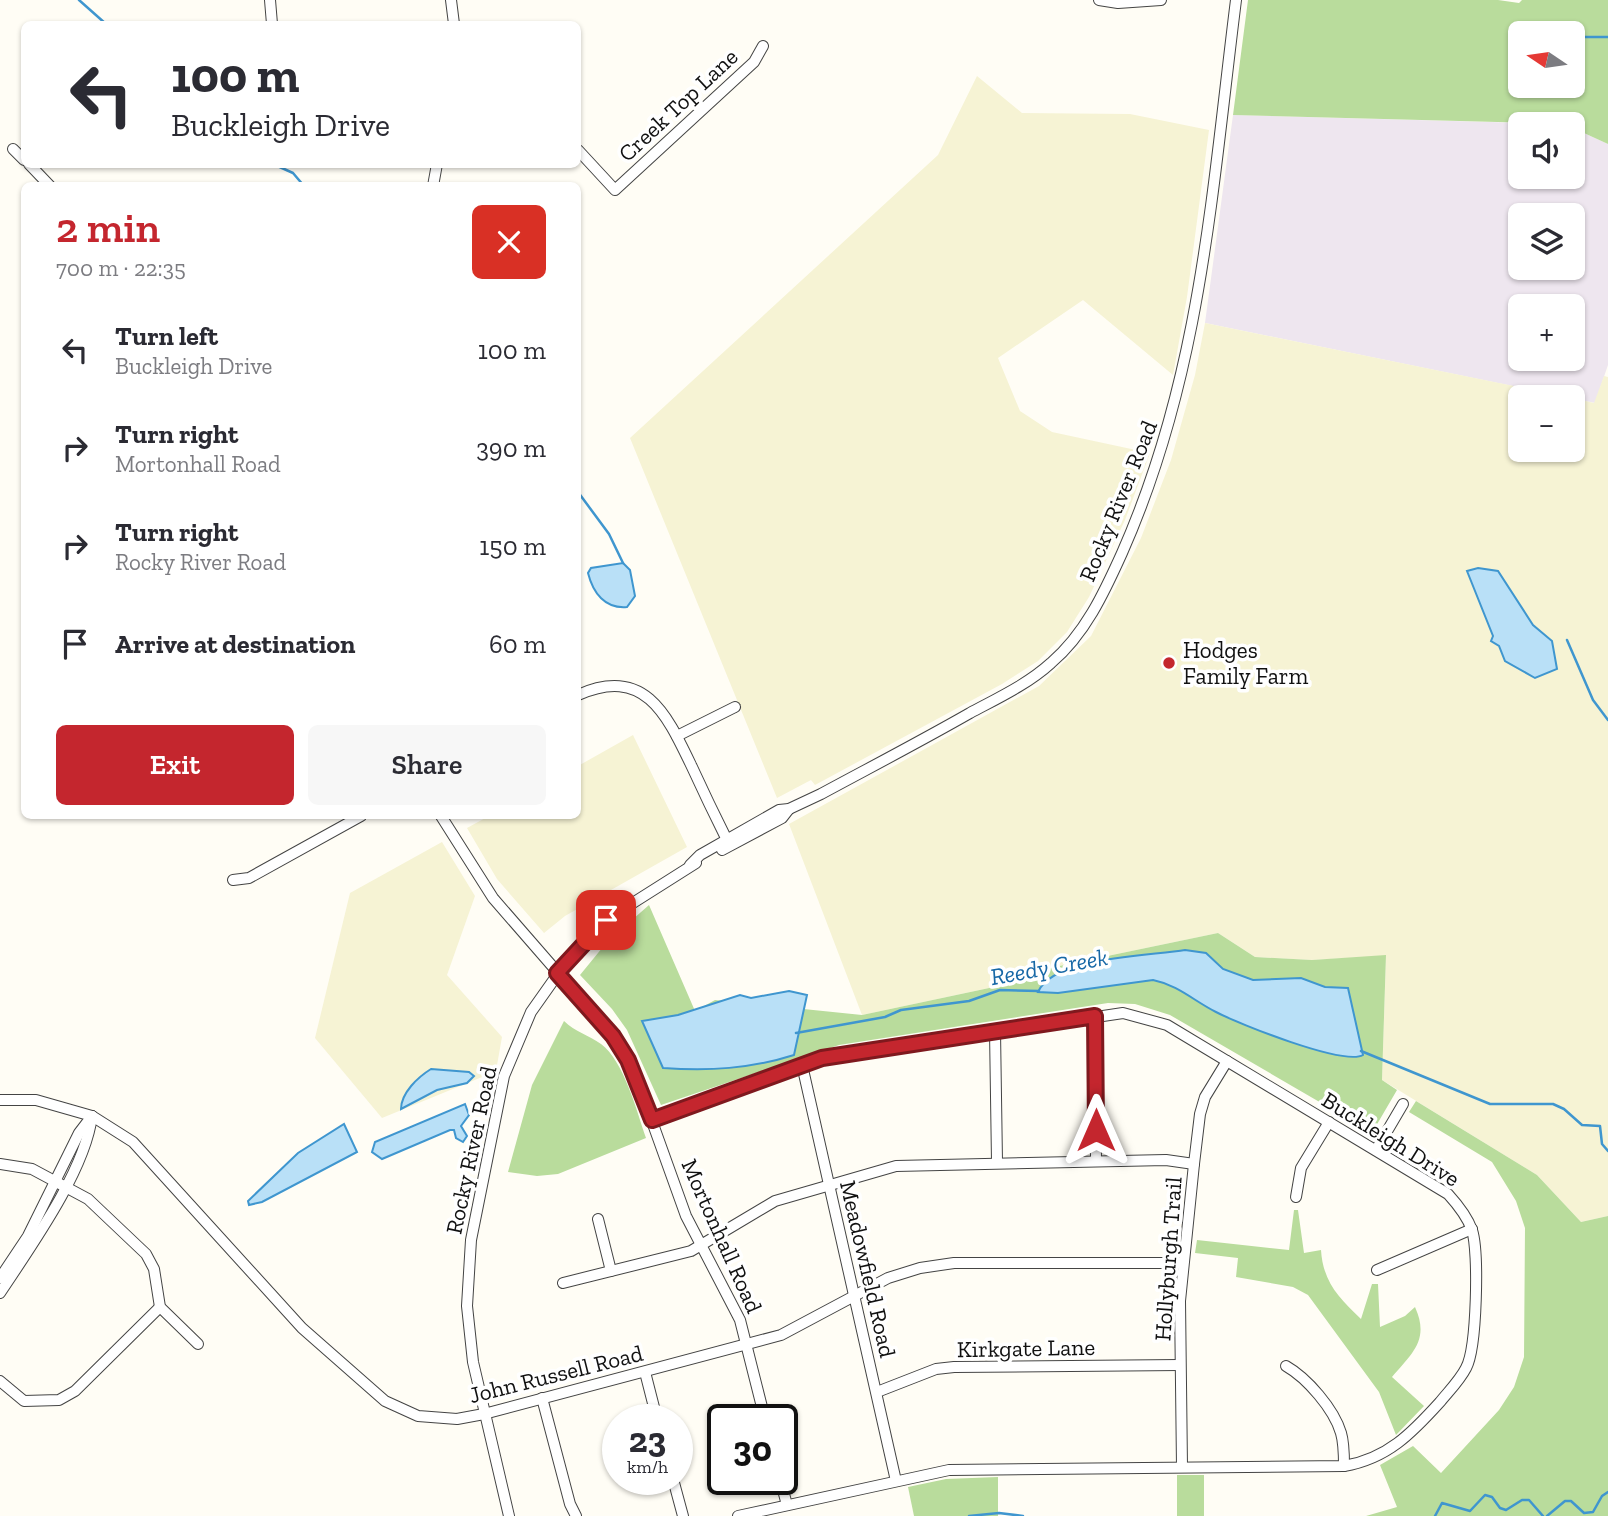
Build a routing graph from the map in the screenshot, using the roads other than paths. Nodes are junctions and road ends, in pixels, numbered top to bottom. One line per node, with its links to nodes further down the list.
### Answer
1 (270, 0): 6 (street)
2 (451, 0): 7 (street)
3 (1099, 0): 4 (street)
4 (1161, 0)
5 (1236, 0): 17 (street, Rocky River Road)
6 (272, 21)
7 (454, 21)
8 (763, 46): 10 (street, Creek Top Lane)
9 (13, 149): 11 (street)
10 (581, 153)
11 (21, 157)
12 (33, 168): 13 (street)
13 (46, 182)
14 (581, 694): 16 (street)
15 (735, 707): 16 (street)
16 (677, 736): 20 (street)
17 (789, 809): 20 (street, Rocky River Road); 21 (street, Rocky River Road)
18 (353, 819): 22 (street)
19 (443, 819): 23 (street, Mortonhall Road)
20 (727, 840): 21 (street, Rocky River Road)
21 (691, 865): 23 (street, Rocky River Road)
22 (233, 880)
23 (557, 973): 31 (street, Mortonhall Road); 62 (street, Rocky River Road)
24 (1095, 1016): 25 (street, Buckleigh Drive); 26 (street, Buckleigh Drive); 34 (street)
25 (995, 1031): 27 (street, Buckleigh Drive); 35 (street)
26 (1227, 1061): 32 (street, Buckleigh Drive); 37 (street, Hollyburgh Trail)
27 (802, 1065): 31 (street, Buckleigh Drive); 39 (street, Meadowfield Road)
28 (0, 1100): 30 (street, John Russell Road)
29 (1403, 1104): 33 (street)
30 (92, 1116): 38 (street); 62 (street, John Russell Road)
31 (652, 1120): 43 (street, Mortonhall Road)
32 (1329, 1122): 33 (street, Buckleigh Drive); 40 (street)
33 (1376, 1150): 42 (street, Buckleigh Drive)
34 (1096, 1161): 35 (street); 37 (street)
35 (997, 1162): 39 (street)
36 (0, 1164): 38 (street)
37 (1194, 1164): 44 (street, Hollyburgh Trail)
38 (60, 1183): 47 (street); 49 (street); 51 (street)
39 (829, 1186): 43 (street); 50 (street, Meadowfield Road)
40 (1296, 1197)
41 (598, 1219): 46 (street)
42 (1472, 1229): 45 (street); 63 (street)
43 (701, 1246): 46 (street); 53 (street, Mortonhall Road)
44 (1183, 1263): 50 (street, John Russell Road); 54 (street, Hollyburgh Trail)
45 (1377, 1270)
46 (611, 1271): 48 (street)
47 (0, 1278)
48 (563, 1283)
49 (0, 1293)
50 (855, 1297): 53 (street, John Russell Road); 58 (street, Meadowfield Road)
51 (160, 1307): 52 (street); 57 (street)
52 (198, 1344)
53 (747, 1344): 56 (street, John Russell Road); 61 (street, Mortonhall Road)
54 (1180, 1365): 58 (street, Kirkgate Lane); 64 (street, Hollyburgh Trail)
55 (1286, 1366): 63 (street)
56 (645, 1372): 59 (street, John Russell Road); 60 (street)
57 (0, 1381)
58 (877, 1392): 65 (street, Meadowfield Road)
59 (542, 1398): 62 (street, John Russell Road); 70 (street)
60 (653, 1404)
61 (761, 1404)
62 (484, 1414): 69 (street, Rocky River Road)
63 (1344, 1466): 64 (street)
64 (1182, 1467): 65 (street)
65 (896, 1481): 68 (street)
66 (677, 1495): 71 (street)
67 (784, 1495): 68 (street)
68 (787, 1505): 72 (street)
69 (509, 1516)
70 (576, 1516)
71 (683, 1516)
72 (738, 1516)

